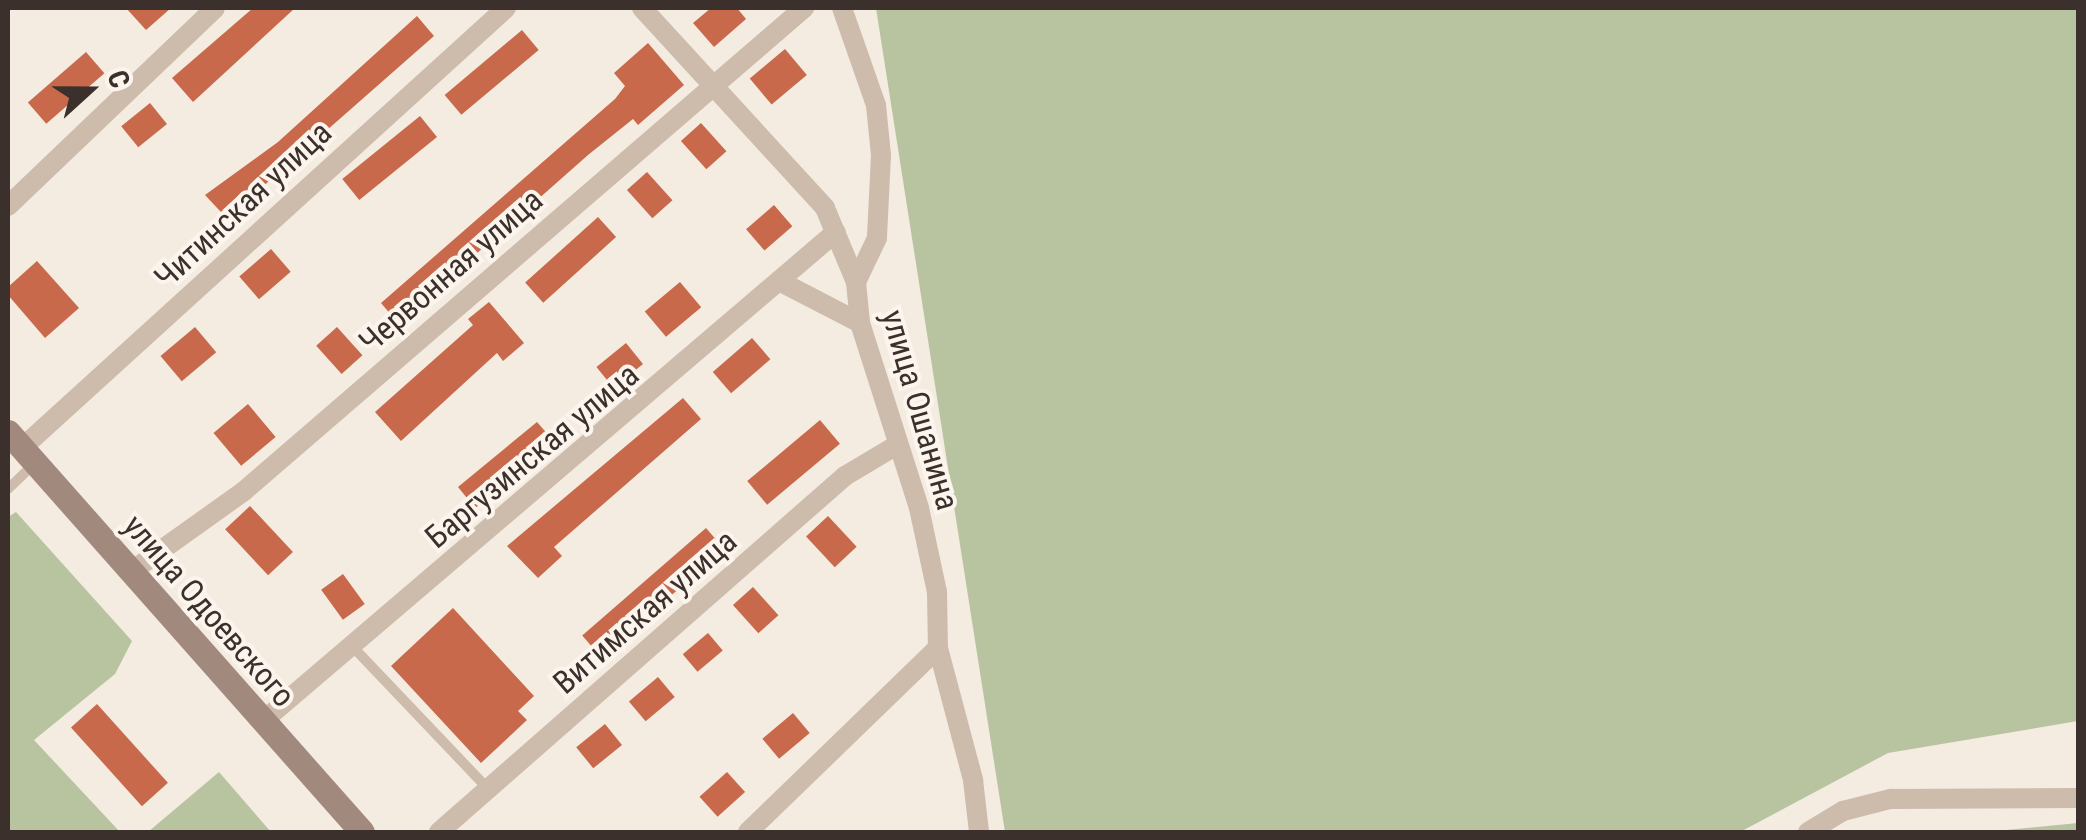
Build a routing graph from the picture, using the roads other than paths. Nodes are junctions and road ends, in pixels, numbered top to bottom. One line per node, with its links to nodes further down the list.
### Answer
1 (214, 8): 7 (street)
2 (506, 8): 13 (street, Читинская улица)
3 (642, 8): 6 (street)
4 (804, 8): 6 (street, Червонная улица)
5 (842, 8): 10 (street, улица Ошанина)
6 (713, 84): 8 (street); 15 (street, Червонная улица)
7 (8, 206)
8 (836, 232): 9 (street, Баргузинская улица); 10 (street)
9 (781, 282): 11 (street); 16 (street, Баргузинская улица)
10 (856, 282): 11 (street, улица Ошанина)
11 (860, 323): 12 (street, улица Ошанина)
12 (897, 445): 17 (street, улица Ошанина); 19 (street, Витимская улица)
13 (22, 448): 14 (lane); 15 (street, улица Одоевского)
14 (8, 489)
15 (132, 572): 18 (street, улица Одоевского)
16 (352, 646): 18 (street, Баргузинская улица); 19 (lane)
17 (938, 648): 23 (street); 24 (street, улица Ошанина)
18 (263, 721): 21 (street, улица Одоевского)
19 (487, 788): 22 (street, Витимская улица)
20 (2078, 798): 25 (street)
21 (362, 832)
22 (439, 832)
23 (748, 832)
24 (979, 832)
25 (1808, 832)

